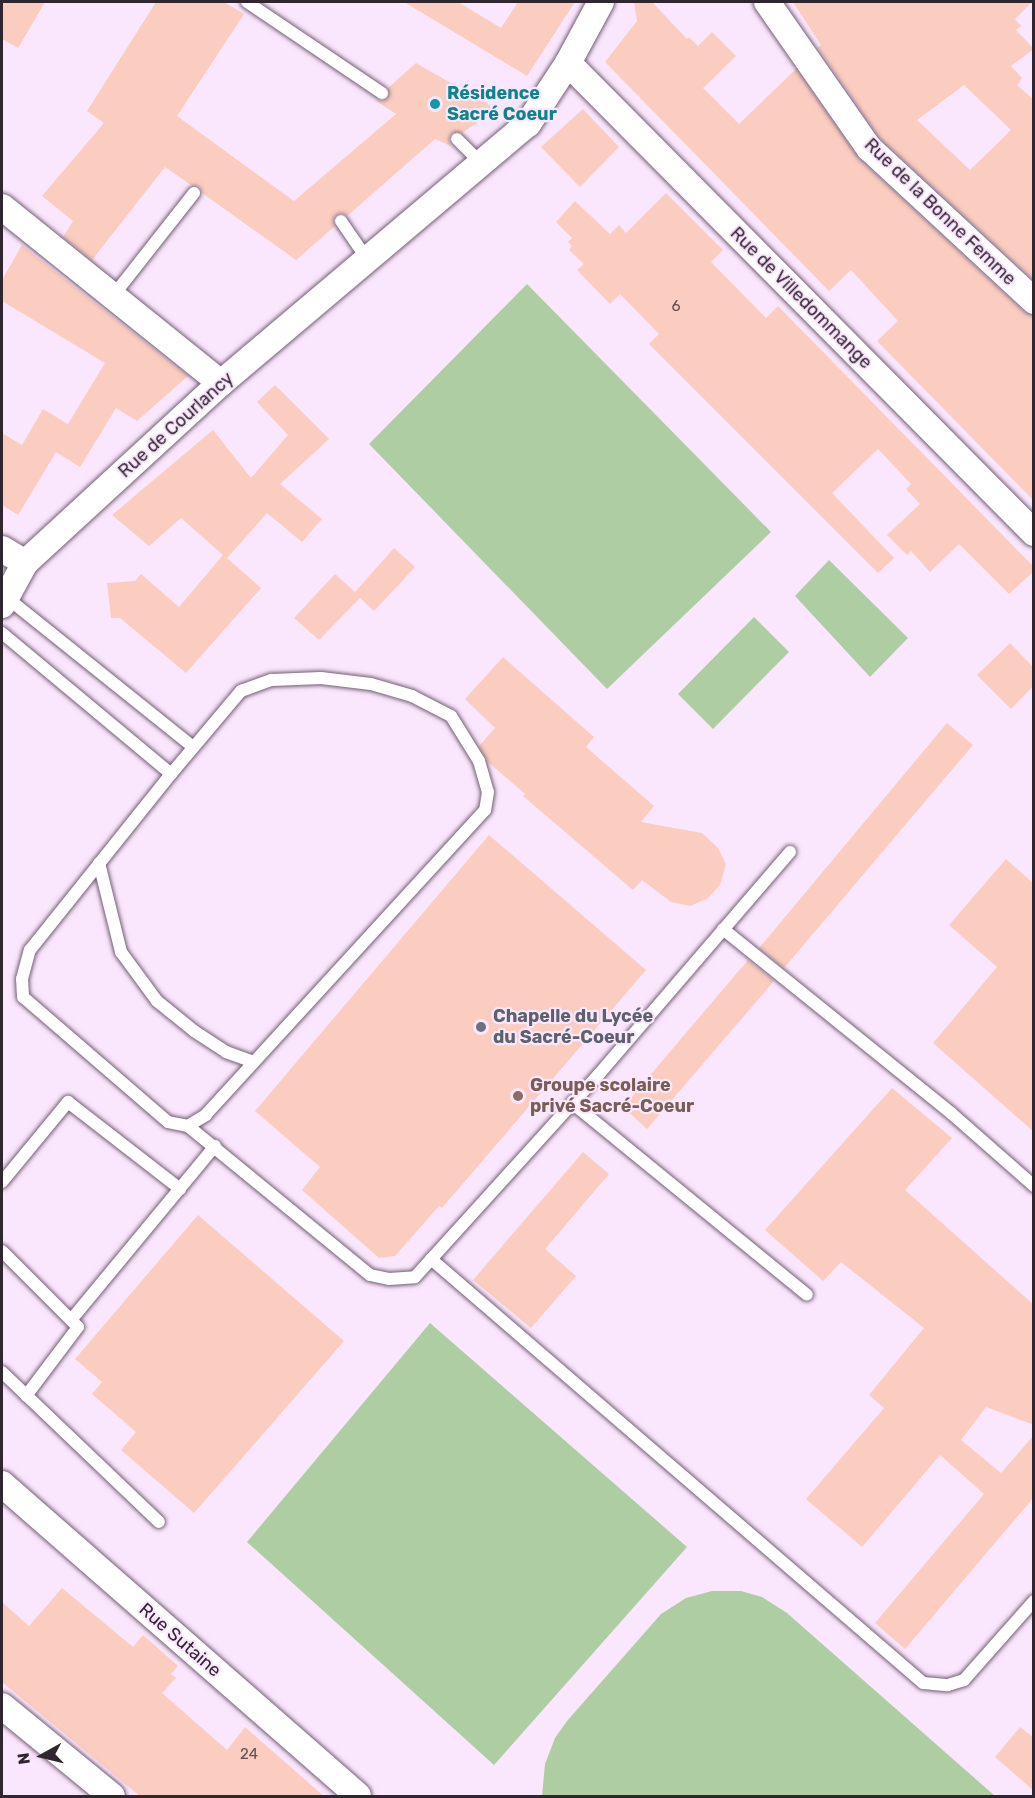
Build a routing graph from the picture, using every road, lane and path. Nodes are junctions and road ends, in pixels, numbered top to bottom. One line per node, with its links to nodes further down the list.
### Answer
1 (247, 2): 5 (lane)
2 (601, 2): 4 (street, Rue de Courlancy)
3 (767, 2): 13 (street, Rue de la Bonne Femme)
4 (568, 63): 7 (street, Rue de Courlancy); 15 (street, Rue de Villedommange)
5 (382, 93)
6 (457, 139): 7 (lane)
7 (481, 163): 11 (street, Rue de Courlancy)
8 (194, 193): 12 (lane)
9 (2, 207): 12 (street)
10 (341, 221): 11 (lane)
11 (367, 259): 14 (street, Rue de Courlancy)
12 (113, 296): 14 (street)
13 (1034, 301)
14 (221, 383): 17 (street, Rue de Courlancy)
15 (1034, 533)
16 (2, 549): 17 (street)
17 (25, 563): 18 (street, Rue de Courlancy)
18 (4, 601): 20 (lane)
19 (2, 633): 21 (lane)
20 (193, 747): 21 (lane); 25 (lane)
21 (171, 774): 23 (lane)
22 (790, 852): 24 (lane)
23 (99, 863): 25 (lane); 27 (lane)
24 (723, 929): 26 (lane); 30 (lane)
25 (253, 1062): 27 (lane)
26 (572, 1103): 33 (lane); 34 (lane)
27 (188, 1126): 28 (lane)
28 (215, 1146): 31 (lane); 33 (lane)
29 (2, 1182): 31 (lane)
30 (1034, 1186)
31 (180, 1189): 35 (lane)
32 (2, 1251): 35 (lane)
33 (432, 1259): 40 (lane)
34 (807, 1295)
35 (71, 1320): 37 (lane)
36 (2, 1372): 37 (lane)
37 (26, 1396): 39 (lane)
38 (2, 1484): 43 (street, Rue Sutaine)
39 (159, 1522)
40 (1034, 1600)
41 (2, 1706): 42 (street)
42 (112, 1797)
43 (358, 1797)

